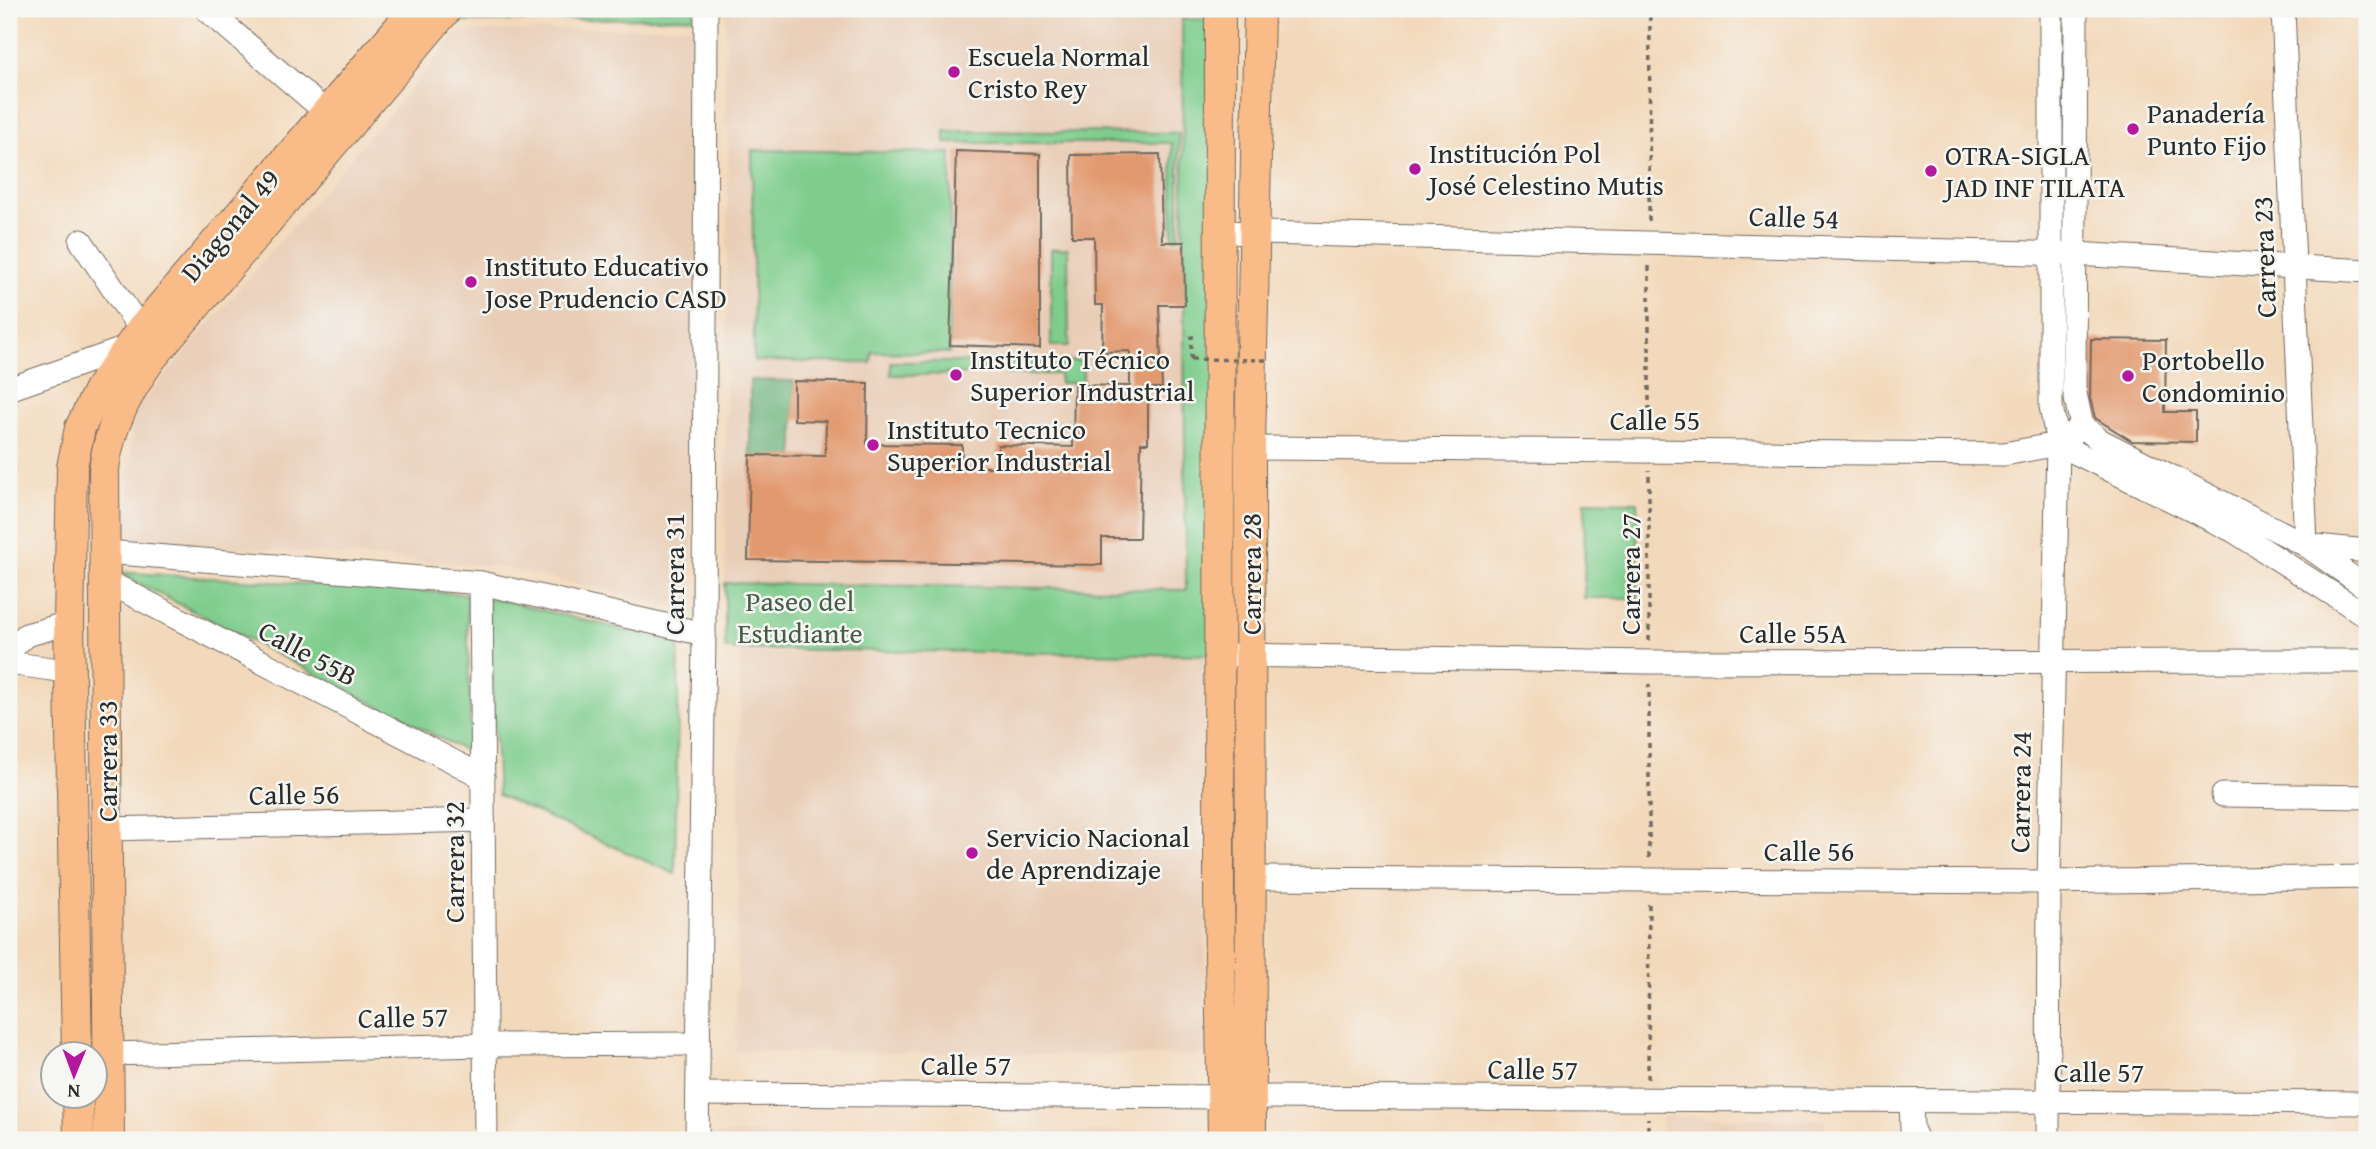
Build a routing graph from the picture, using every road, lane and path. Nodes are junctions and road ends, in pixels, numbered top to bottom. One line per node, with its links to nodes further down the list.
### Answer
1 (206, 9): 11 (street)
2 (415, 9): 11 (main road, Diagonal 49)
3 (447, 9): 22 (main road, Diagonal 49)
4 (706, 9): 37 (street, Carrera 31)
5 (1220, 9): 12 (main road, Carrera 28)
6 (1259, 9): 13 (main road, Carrera 28)
7 (1650, 9): 15 (path, Carrera 27)
8 (2052, 9): 16 (street, Carrera 24)
9 (2076, 9): 16 (street, Carrera 24)
10 (2283, 9): 17 (street, Carrera 23)
11 (326, 112): 20 (main road, Diagonal 49)
12 (1219, 232): 13 (street, Calle 54); 39 (main road, Carrera 28)
13 (1257, 233): 15 (street, Calle 54); 26 (main road, Carrera 28)
14 (81, 241): 20 (street)
15 (1649, 243): 16 (street, Calle 54); 27 (path, Carrera 27)
16 (2064, 254): 17 (street, Calle 54); 24 (street, Carrera 24); 25 (street, Carrera 24)
17 (2294, 265): 18 (street, Calle 54); 28 (street, Carrera 23)
18 (2367, 271)
19 (1191, 337): 21 (path, bridge)
20 (134, 339): 23 (street); 31 (main road, Carrera 33)
21 (1268, 360)
22 (131, 388): 30 (main road, Carrera 33)
23 (9, 389)
24 (2082, 426): 25 (street); 28 (street)
25 (2058, 444): 27 (street, Calle 55); 34 (street); 44 (street, Carrera 24)
26 (1250, 448): 27 (street, Calle 55); 40 (main road, Carrera 28)
27 (1649, 450): 42 (path, Carrera 27)
28 (2305, 545): 29 (street); 33 (street)
29 (2367, 551)
30 (106, 566): 31 (main road); 32 (street); 36 (main road, Carrera 33); 46 (street, Calle 55B)
31 (70, 575): 35 (main road, Carrera 33)
32 (481, 583): 37 (street); 46 (street, Carrera 32)
33 (2367, 589)
34 (2367, 616)
35 (69, 624): 36 (main road); 38 (street); 45 (main road, Carrera 33)
36 (106, 625): 50 (main road, Carrera 33)
37 (704, 634): 57 (street, Carrera 31)
38 (9, 651)
39 (1220, 655): 40 (street, Calle 55A); 60 (main road, Carrera 28)
40 (1251, 656): 42 (street, Calle 55A); 52 (main road, Carrera 28)
41 (2367, 661): 44 (street, Calle 55A)
42 (1649, 662): 44 (street, Calle 55A); 53 (path, Carrera 27)
43 (9, 663): 45 (street)
44 (2052, 663): 54 (street, Carrera 24)
45 (72, 672): 55 (main road, Carrera 33)
46 (483, 777): 49 (street, Carrera 32)
47 (2223, 795): 48 (street)
48 (2367, 797)
49 (483, 820): 50 (street, Calle 56); 56 (street, Carrera 32)
50 (107, 829): 58 (main road, Carrera 33)
51 (2367, 877): 54 (street, Calle 56)
52 (1250, 878): 53 (street, Calle 56); 60 (main road, Carrera 28)
53 (1649, 880): 54 (street, Calle 56); 61 (path, Carrera 27)
54 (2049, 882): 63 (street, Carrera 24)
55 (78, 1040)
56 (485, 1045): 57 (street, Calle 57); 58 (street, Calle 57); 68 (street, Carrera 32)
57 (698, 1045): 59 (street, Carrera 31)
58 (109, 1054): 67 (main road, Carrera 33)
59 (698, 1094): 60 (street, Calle 57); 69 (street, Carrera 31)
60 (1238, 1096): 61 (street, Calle 57); 70 (main road, Carrera 28); 71 (main road, Carrera 28)
61 (1648, 1101): 62 (street, Calle 57); 72 (path, Carrera 27)
62 (1910, 1101): 63 (street, Calle 57); 73 (street)
63 (2049, 1101): 64 (street, Calle 57); 74 (street, Carrera 24)
64 (2367, 1103)
65 (78, 1110): 66 (main road)
66 (79, 1140)
67 (109, 1140)
68 (486, 1140)
69 (697, 1140)
70 (1223, 1140)
71 (1251, 1140)
72 (1648, 1140)
73 (1917, 1140)
74 (2048, 1140)

